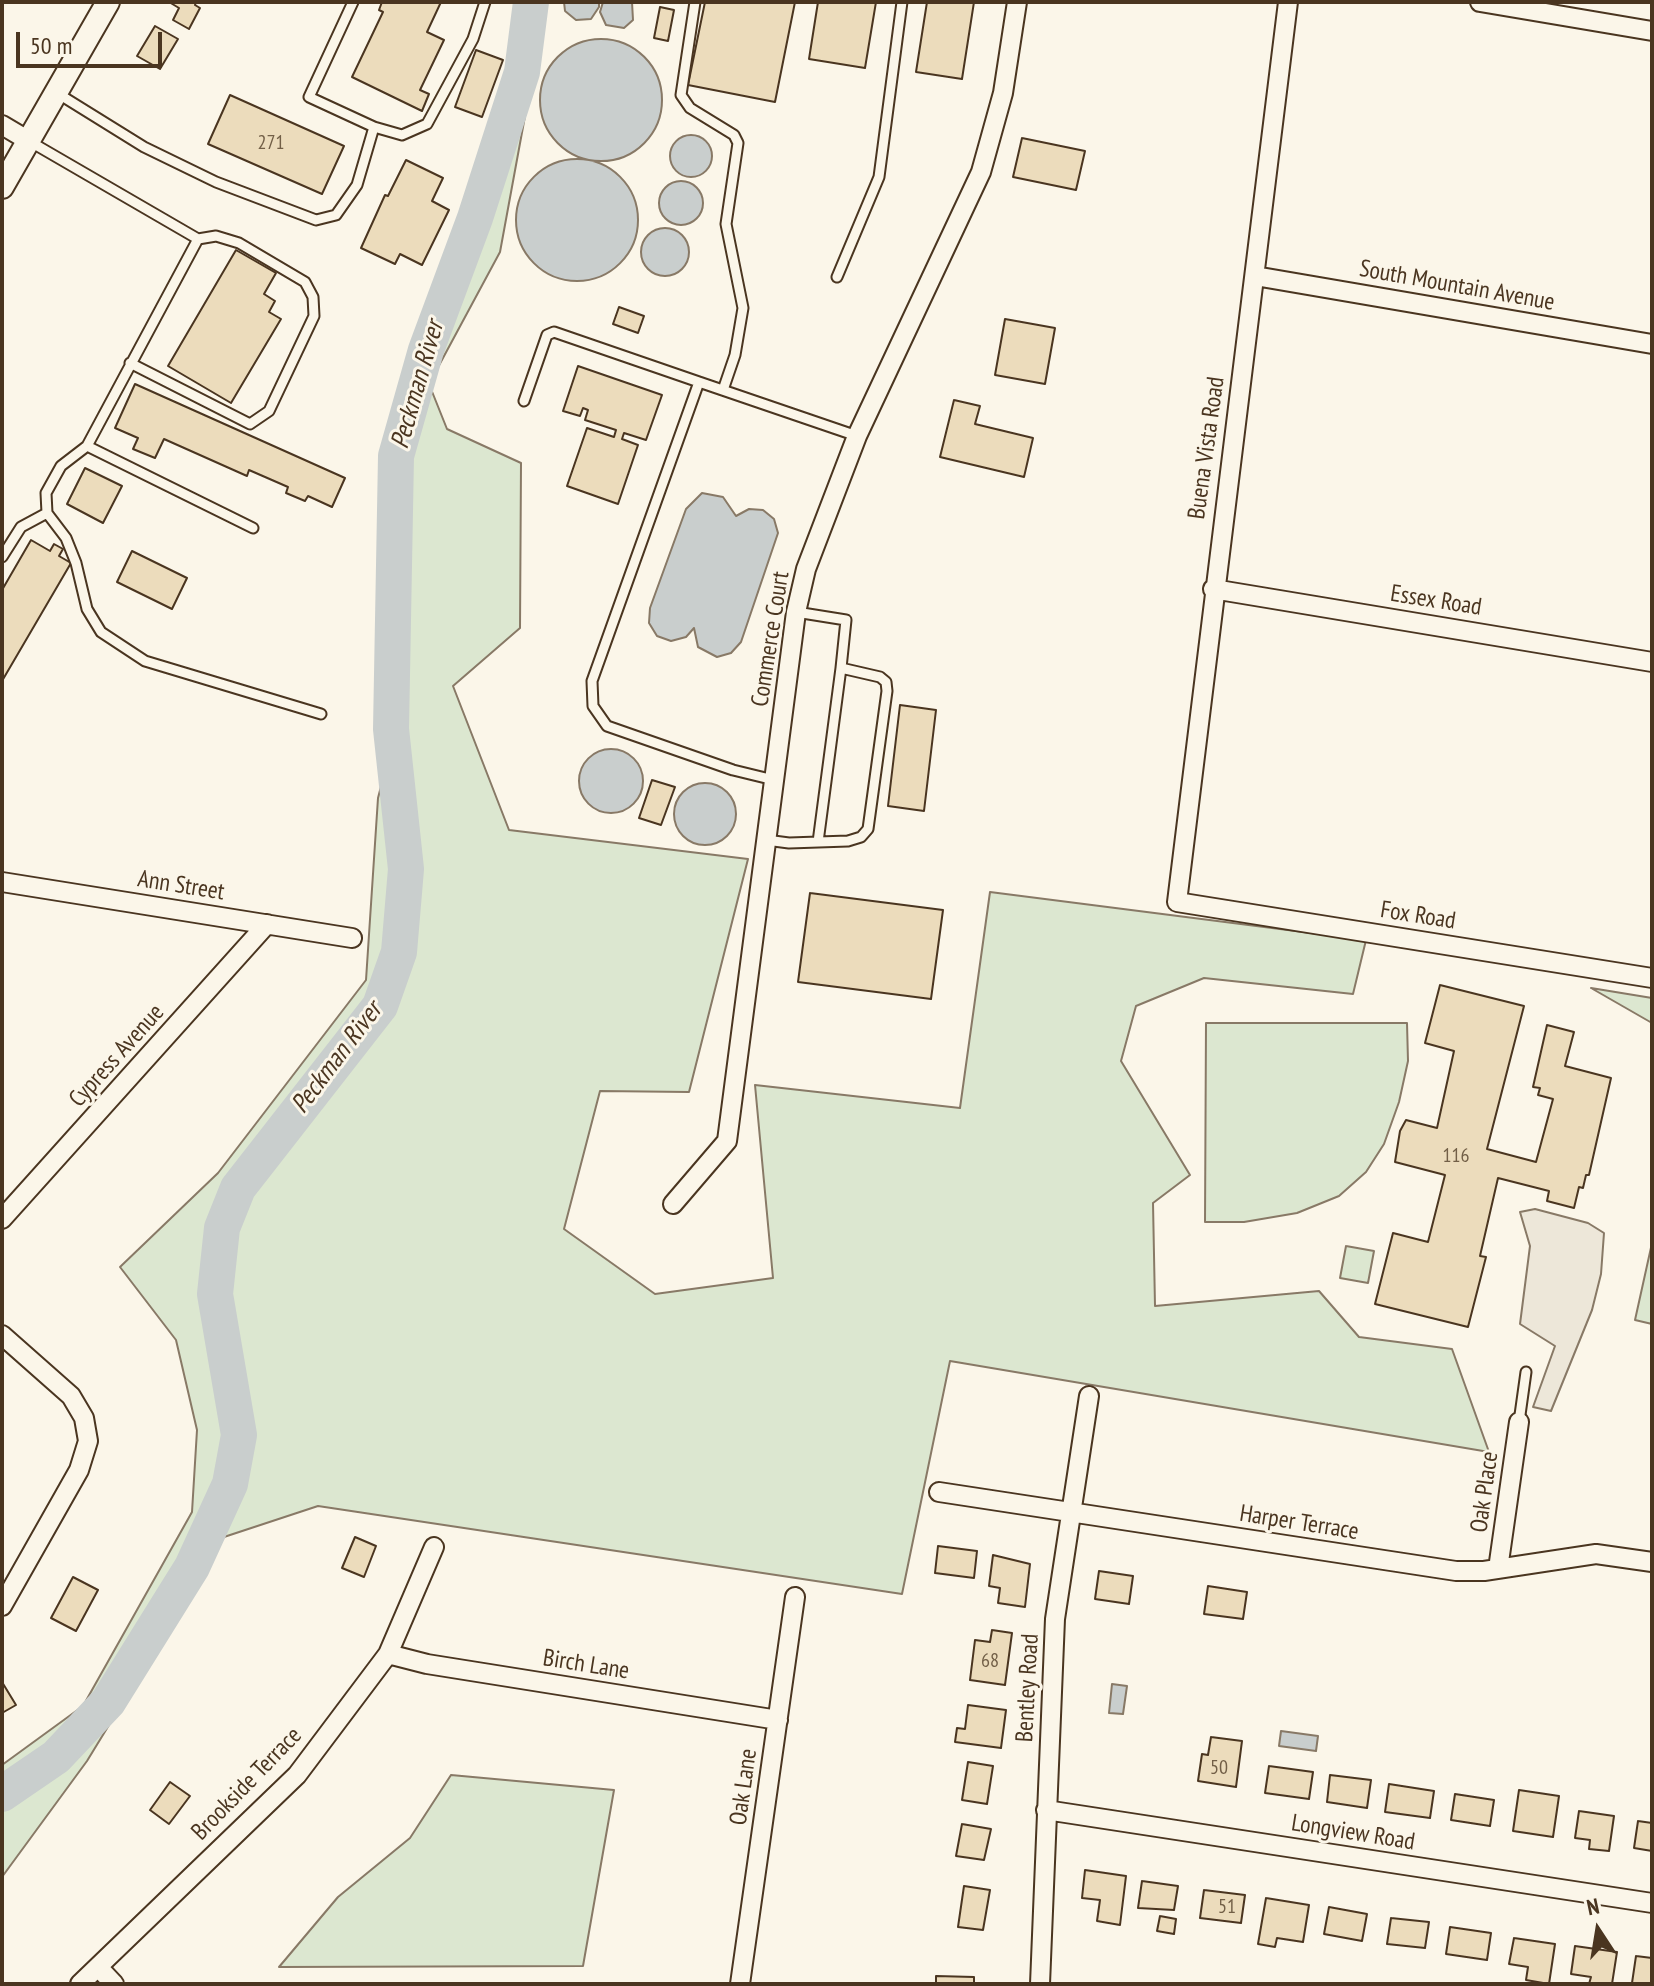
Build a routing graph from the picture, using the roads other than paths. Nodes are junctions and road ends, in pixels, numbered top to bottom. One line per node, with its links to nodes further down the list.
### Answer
1 (108, 2): 10 (street)
2 (353, 2): 12 (lane)
3 (485, 2): 12 (lane)
4 (695, 2): 21 (lane)
5 (902, 2): 17 (lane)
6 (1017, 2): 23 (street, Commerce Court)
7 (1288, 2): 16 (street, Buena Vista Road)
8 (1480, 2): 9 (street)
9 (1652, 31)
10 (57, 93): 12 (lane); 13 (street)
11 (2, 125): 13 (street)
12 (374, 127)
13 (29, 141): 14 (street); 15 (lane)
14 (2, 187)
15 (198, 239): 19 (lane); 19 (lane)
16 (1255, 276): 18 (street, South Mountain Avenue); 28 (street, Buena Vista Road)
17 (837, 277)
18 (1652, 344)
19 (130, 363): 24 (lane)
20 (699, 382): 21 (lane); 22 (lane); 33 (lane)
21 (723, 390): 23 (lane)
22 (524, 401)
23 (857, 436): 29 (street, Commerce Court)
24 (87, 446): 25 (lane); 26 (lane)
25 (47, 513): 27 (lane); 32 (lane)
26 (253, 528)
27 (2, 557)
28 (1213, 589): 30 (street, Essex Road); 37 (street, Buena Vista Road)
29 (796, 612): 31 (lane); 33 (street, Commerce Court)
30 (1652, 662)
31 (841, 668): 35 (lane); 35 (lane)
32 (321, 714)
33 (774, 780): 34 (street, Commerce Court)
34 (766, 840): 35 (lane); 41 (street, Commerce Court)
35 (818, 842)
36 (2, 882): 38 (street, Ann Street)
37 (1177, 902): 40 (street, Fox Road)
38 (267, 924): 39 (street, Ann Street); 42 (street, Cypress Avenue)
39 (352, 938)
40 (1652, 978)
41 (673, 1204)
42 (2, 1219)
43 (2, 1335): 53 (street)
44 (1526, 1372): 46 (lane)
45 (1089, 1396): 48 (street, Bentley Road)
46 (1519, 1422): 51 (street, Oak Place)
47 (939, 1492): 48 (street, Harper Terrace)
48 (1071, 1512): 51 (street, Harper Terrace); 56 (street, Bentley Road)
49 (434, 1547): 54 (street, Brookside Terrace)
50 (1652, 1562): 51 (street, Harper Terrace)
51 (1498, 1569)
52 (795, 1597): 55 (street, Oak Lane)
53 (2, 1606)
54 (388, 1654): 55 (street, Birch Lane); 58 (street, Brookside Terrace)
55 (778, 1720): 61 (street, Oak Lane)
56 (1046, 1810): 57 (street, Longview Road); 62 (street, Bentley Road)
57 (1652, 1903)
58 (98, 1967): 59 (street, Brookside Terrace); 60 (street)
59 (80, 1984)
60 (114, 1984)
61 (740, 1984)
62 (1040, 1984)

